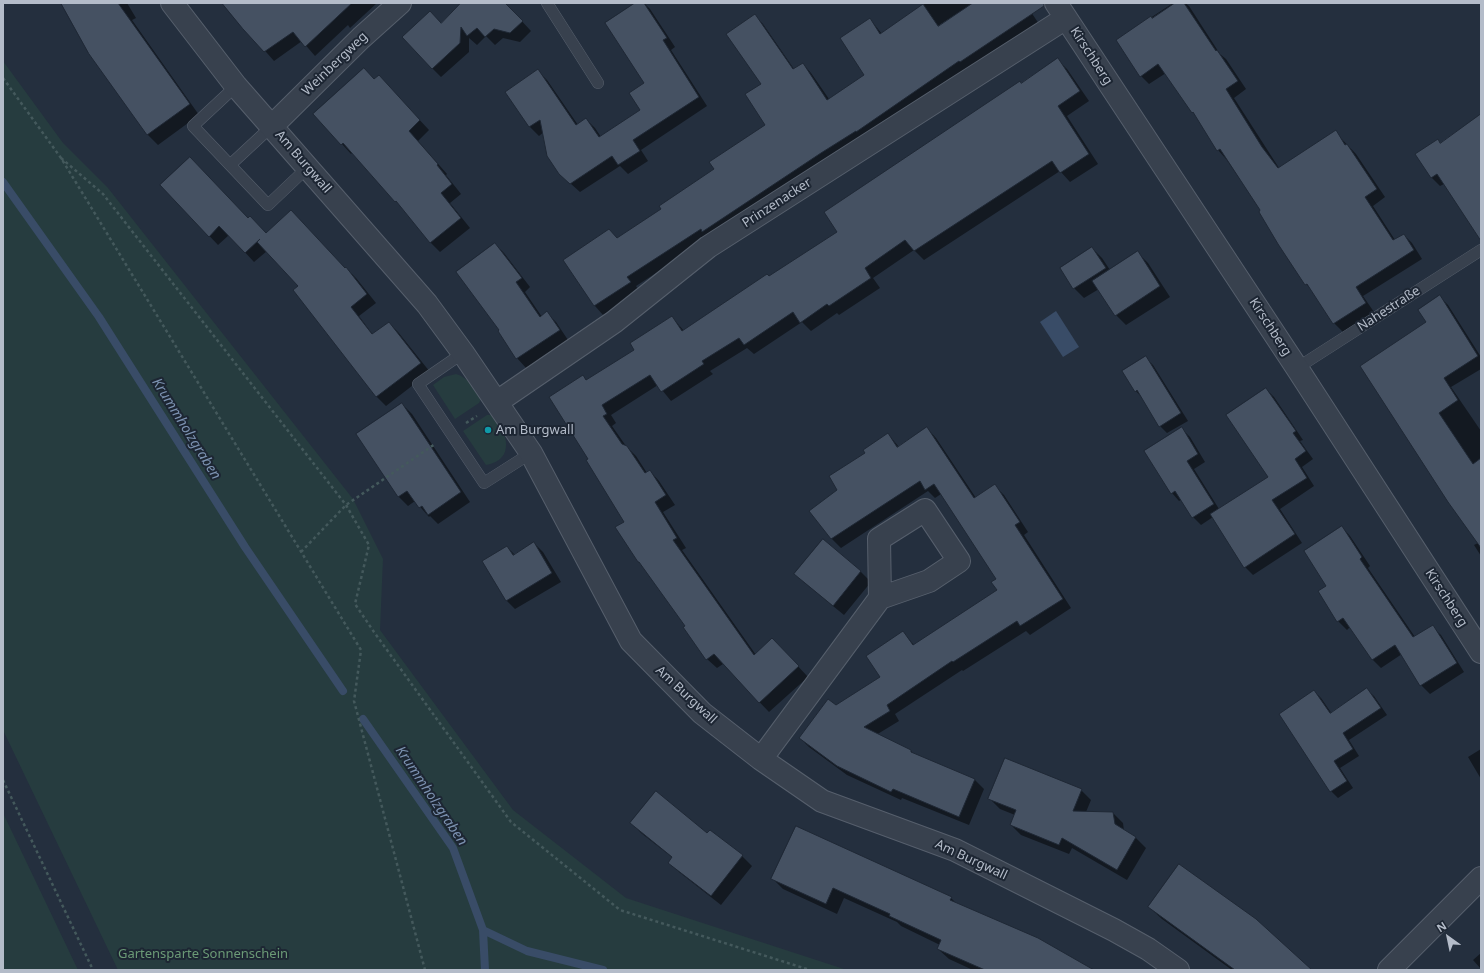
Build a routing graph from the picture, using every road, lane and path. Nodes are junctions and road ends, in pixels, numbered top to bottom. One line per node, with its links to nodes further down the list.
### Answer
1 (172, 3): 7 (street, Am Burgwall)
2 (400, 3): 8 (street, Weinbergweg)
3 (547, 3): 6 (lane)
4 (1061, 11): 14 (street, Kirschberg); 15 (street, Prinzenacker)
5 (3, 78): 9 (path)
6 (598, 83)
7 (236, 86): 8 (street, Am Burgwall); 10 (lane)
8 (272, 126): 10 (lane); 11 (street, Am Burgwall)
9 (61, 158): 18 (path); 19 (path)
10 (230, 165): 11 (lane)
11 (308, 168): 13 (street, Am Burgwall)
12 (1481, 250): 14 (lane, Nahestraße)
13 (463, 353): 15 (street, Am Burgwall); 16 (lane)
14 (1297, 368): 21 (street, Kirschberg)
15 (497, 402): 16 (path); 17 (street, Am Burgwall)
16 (450, 433): 17 (lane); 18 (path)
17 (531, 453): 22 (street, Am Burgwall)
18 (346, 505): 19 (path); 27 (path)
19 (301, 552): 26 (path)
20 (880, 598): 22 (street)
21 (1481, 652)
22 (761, 759): 28 (street, Am Burgwall)
23 (3, 780): 25 (path)
24 (1481, 878): 29 (street)
25 (93, 970)
26 (425, 970)
27 (810, 970)
28 (1178, 970)
29 (1389, 970)

